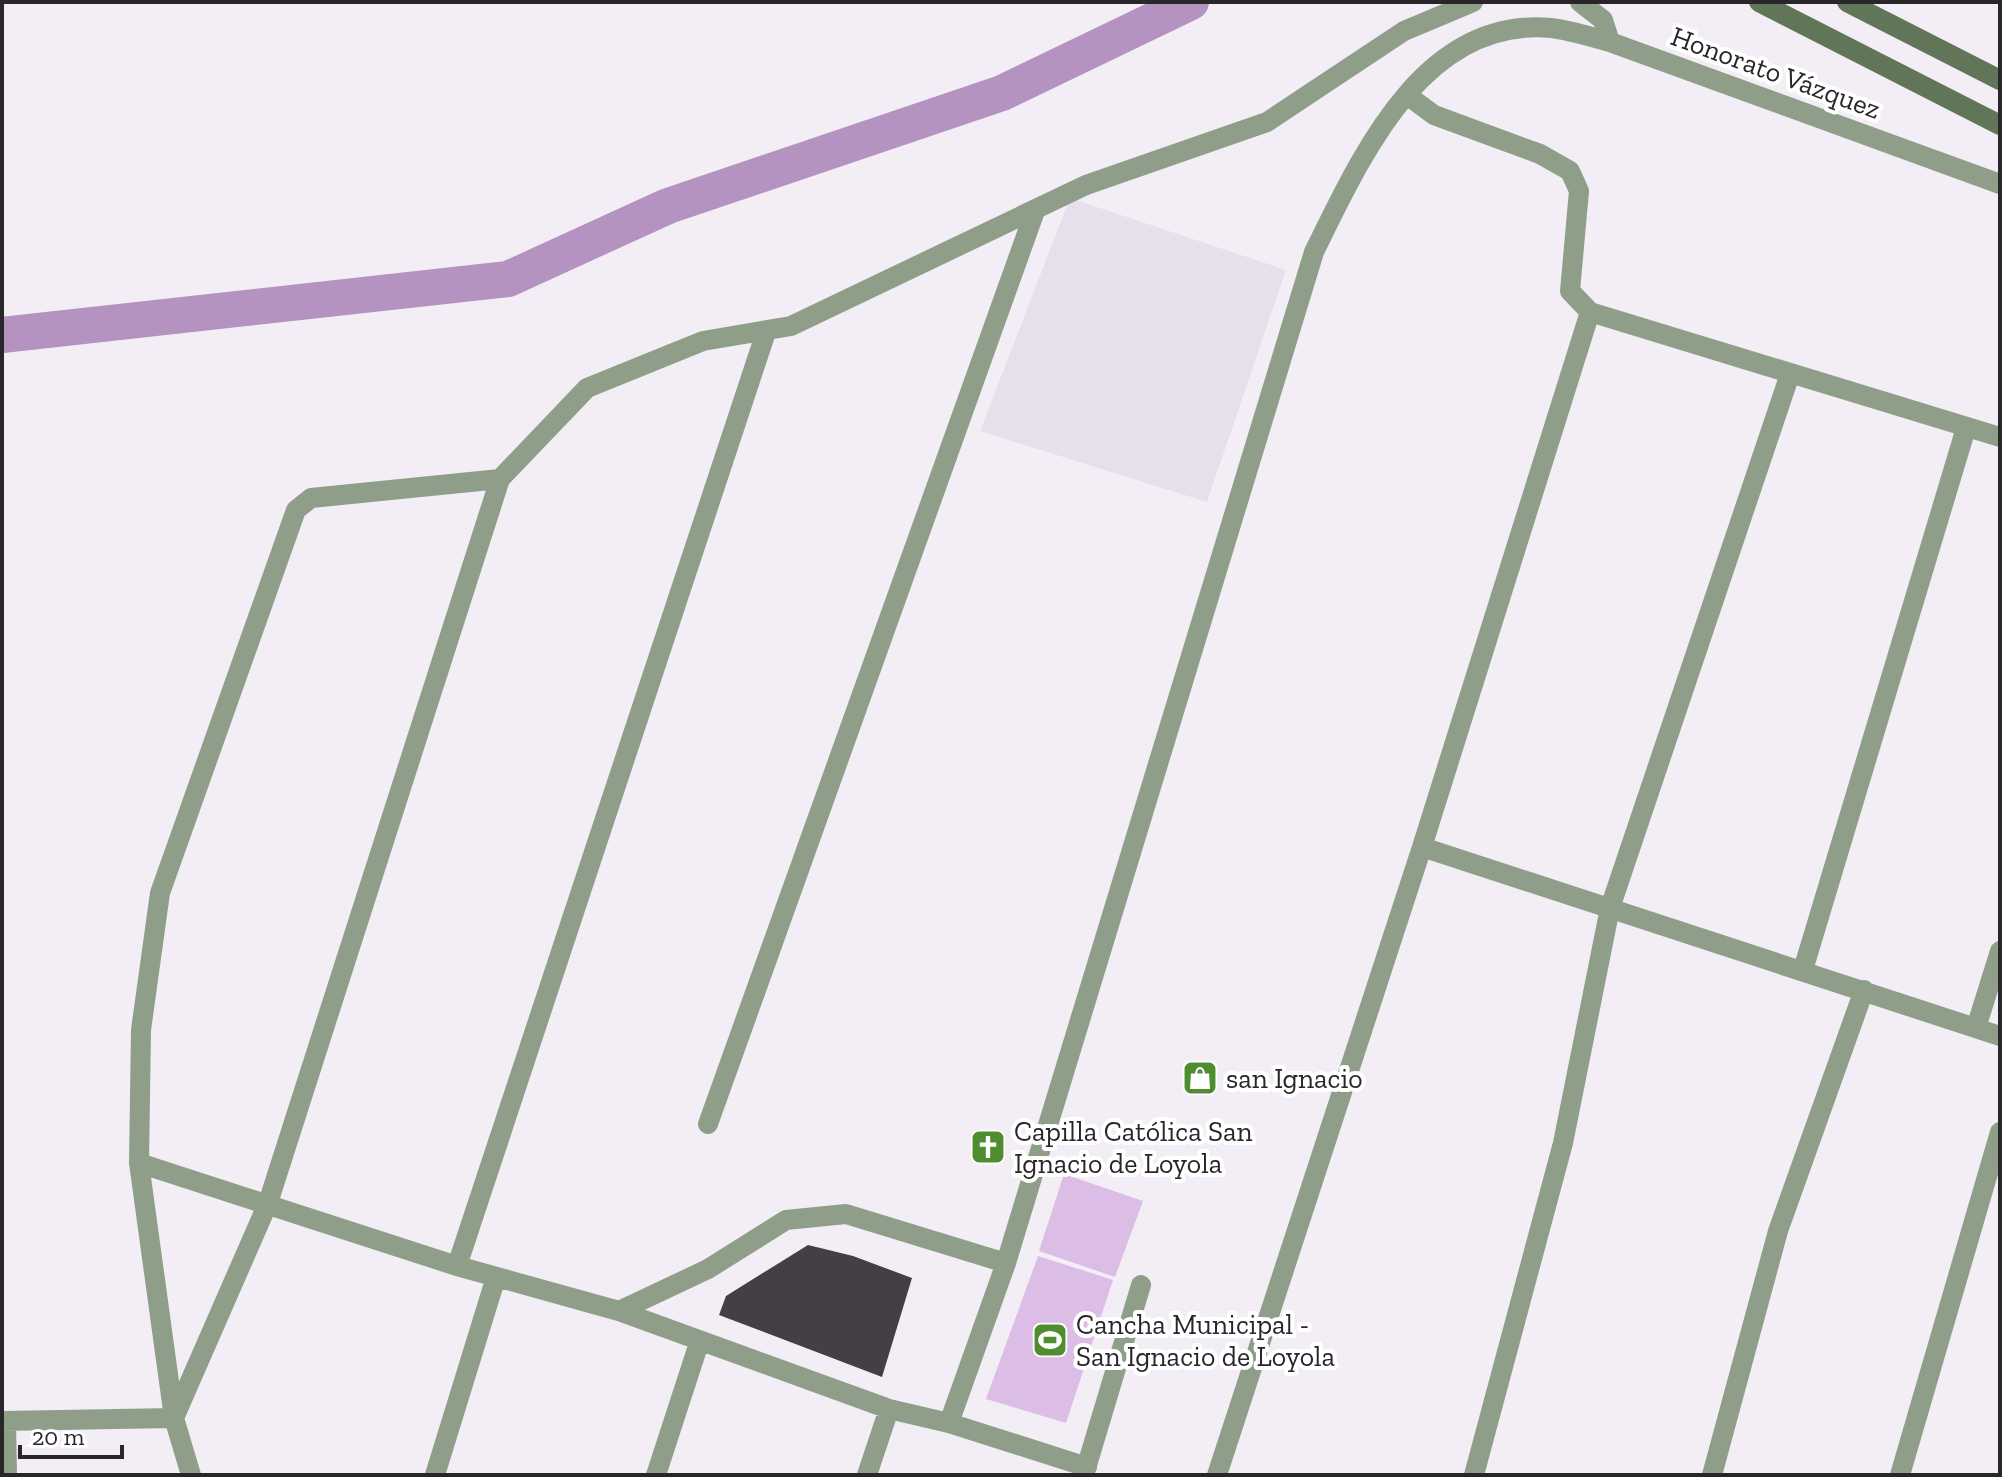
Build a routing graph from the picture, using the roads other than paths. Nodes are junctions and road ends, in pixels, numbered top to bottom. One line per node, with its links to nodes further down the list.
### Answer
1 (1473, 2): 10 (street)
2 (1580, 2): 5 (street)
3 (1759, 2): 8 (street, Honorato Vázquez)
4 (1847, 2): 6 (street)
5 (1610, 42): 7 (street, Honorato Vázquez); 9 (street, Honorato Vázquez)
6 (2000, 80)
7 (1407, 95): 11 (street); 28 (street, Honorato Vázquez)
8 (2000, 125)
9 (2000, 184)
10 (1035, 211): 12 (street); 24 (street)
11 (1590, 312): 13 (street); 17 (street)
12 (766, 332): 16 (street); 29 (street)
13 (1790, 374): 14 (street); 18 (street)
14 (1966, 428): 15 (street); 20 (street)
15 (2000, 437)
16 (500, 479): 26 (street); 27 (street)
17 (1422, 847): 18 (street); 44 (street)
18 (1610, 908): 20 (street); 45 (street)
19 (2000, 951): 22 (street)
20 (1803, 970): 21 (street)
21 (1864, 990): 22 (street); 46 (street)
22 (1976, 1028): 23 (street)
23 (2000, 1036)
24 (708, 1124)
25 (2000, 1132): 47 (street)
26 (139, 1163): 27 (street); 35 (street)
27 (268, 1203): 29 (street); 35 (street)
28 (1006, 1263): 32 (street); 37 (street, Honorato Vázquez)
29 (457, 1266): 30 (street)
30 (496, 1277): 32 (street); 41 (street)
31 (1141, 1285): 38 (street)
32 (619, 1311): 33 (street)
33 (699, 1343): 34 (street); 42 (street)
34 (889, 1409): 37 (street); 43 (street)
35 (174, 1418): 36 (street); 40 (street)
36 (4, 1421): 39 (street)
37 (949, 1423): 38 (street)
38 (1086, 1471)
39 (7, 1475)
40 (191, 1475)
41 (435, 1475)
42 (656, 1475)
43 (867, 1475)
44 (1217, 1475)
45 (1474, 1475)
46 (1712, 1475)
47 (1900, 1475)

